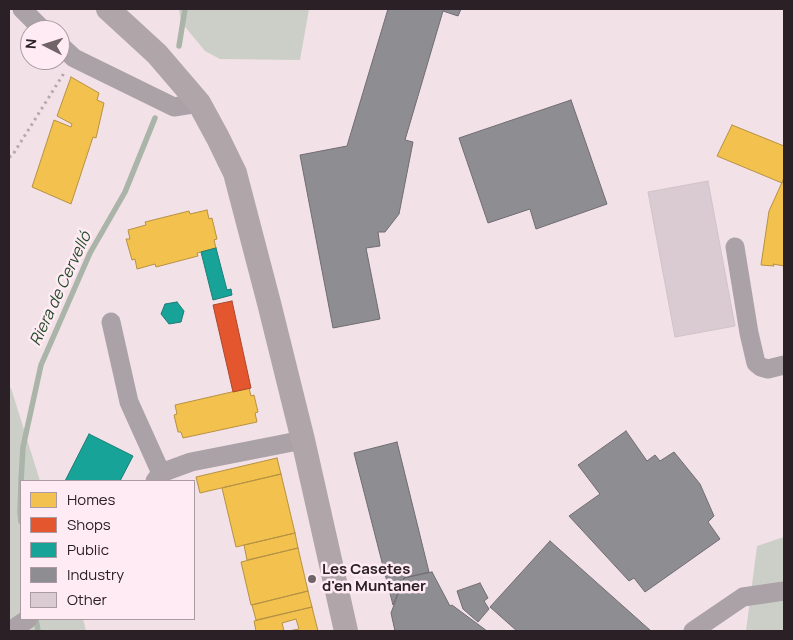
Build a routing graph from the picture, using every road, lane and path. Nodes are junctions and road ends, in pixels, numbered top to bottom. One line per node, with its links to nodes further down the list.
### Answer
1 (22, 9): 3 (street)
2 (108, 9): 6 (main road)
3 (33, 20)
4 (70, 54): 6 (street)
5 (57, 70): 7 (path)
6 (199, 103): 11 (main road)
7 (9, 158)
8 (736, 246): 10 (street)
9 (111, 322): 12 (street)
10 (784, 365)
11 (303, 440): 12 (street); 14 (main road)
12 (158, 477)
13 (784, 591): 15 (street)
14 (346, 631)
15 (693, 631)

